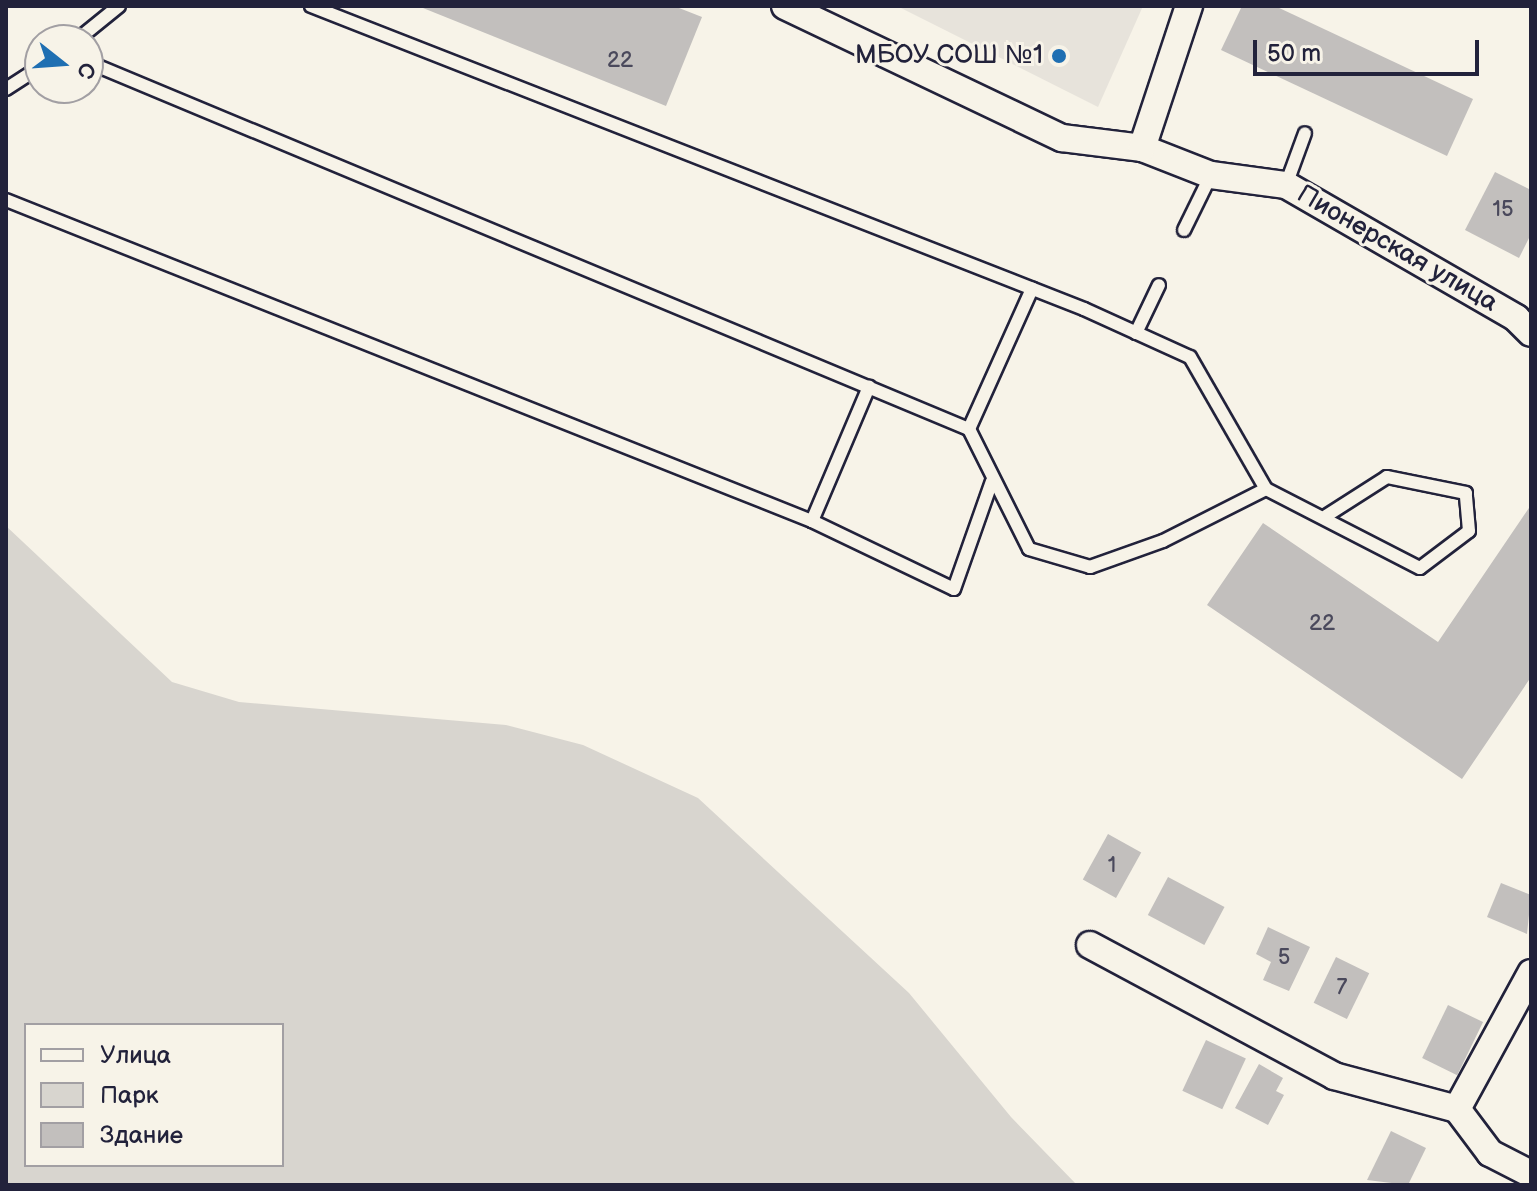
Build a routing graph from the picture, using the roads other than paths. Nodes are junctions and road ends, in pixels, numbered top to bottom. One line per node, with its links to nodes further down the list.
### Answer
1 (119, 6): 5 (lane)
2 (311, 6): 16 (lane)
3 (785, 6): 10 (street, Пионерская улица)
4 (1189, 6): 10 (street)
5 (97, 24)
6 (104, 69): 19 (lane)
7 (24, 77): 8 (lane)
8 (6, 89)
9 (1305, 133): 12 (lane)
10 (1142, 148): 11 (street, Пионерская улица)
11 (1211, 175): 12 (street, Пионерская улица); 14 (lane)
12 (1286, 185): 17 (street, Пионерская улица)
13 (6, 200): 24 (lane)
14 (1184, 230)
15 (1159, 285): 18 (lane)
16 (1032, 289): 18 (lane); 20 (lane)
17 (1526, 320)
18 (1136, 333): 22 (lane)
19 (869, 387): 20 (lane); 24 (lane)
20 (969, 429): 21 (lane)
21 (992, 481): 22 (lane); 24 (lane)
22 (1266, 489): 23 (lane)
23 (1326, 516): 23 (lane)
24 (812, 521)
25 (1090, 945): 27 (street)
26 (1531, 973): 27 (street)
27 (1457, 1109): 28 (street)
28 (1531, 1174)

